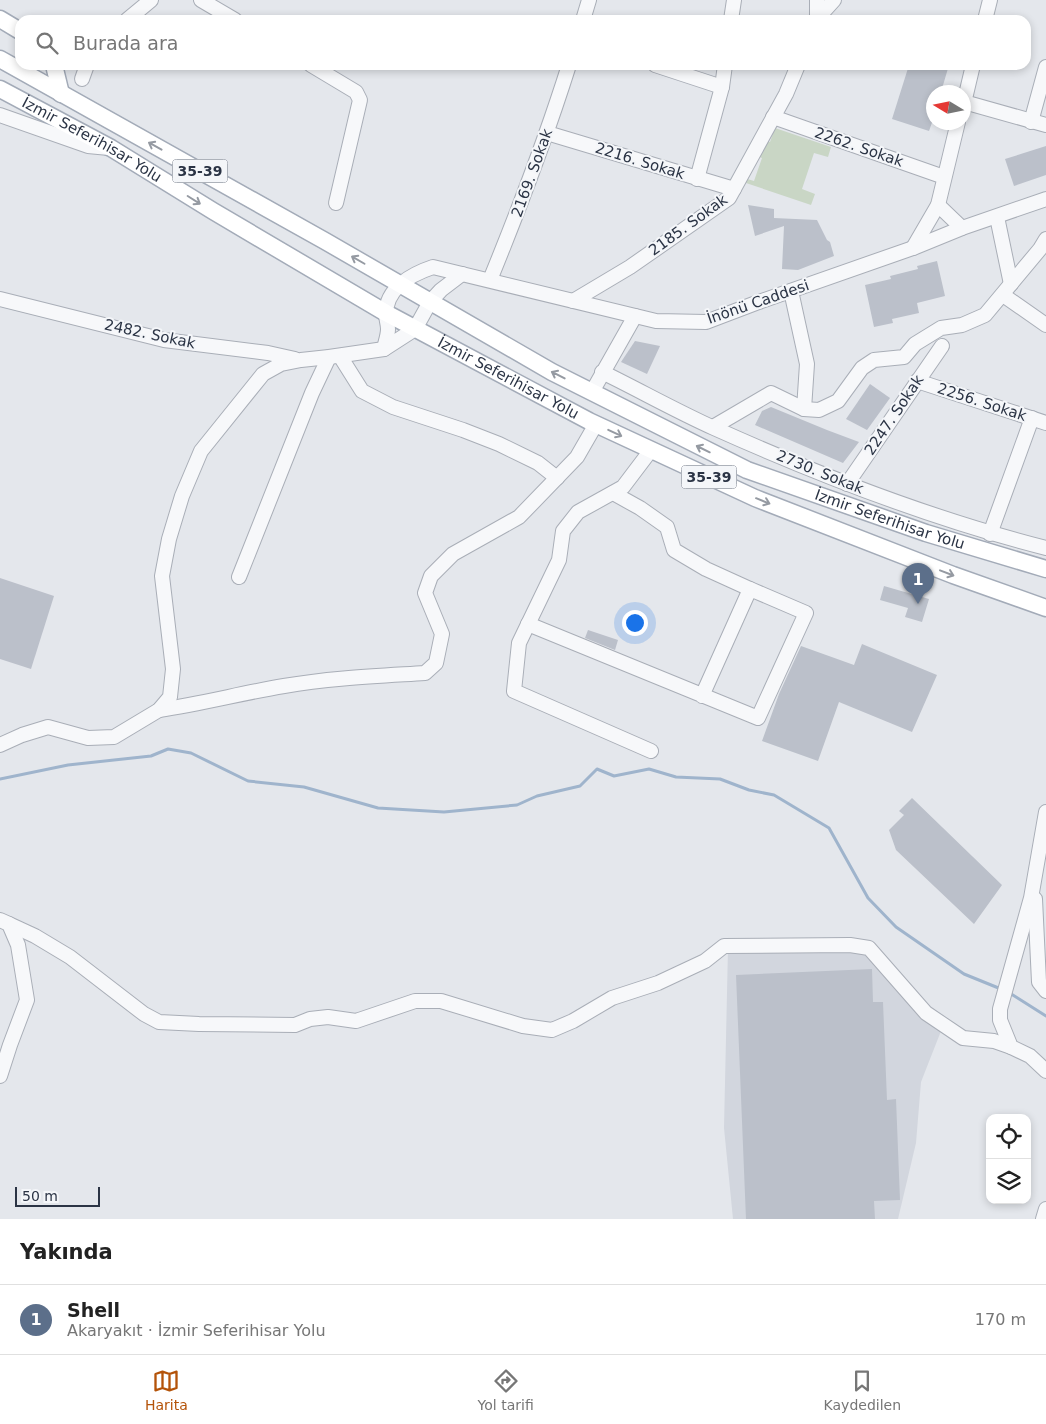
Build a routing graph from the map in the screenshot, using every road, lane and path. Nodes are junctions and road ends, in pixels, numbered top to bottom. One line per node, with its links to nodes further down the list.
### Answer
1 (151, 0): 8 (street)
2 (202, 0): 9 (street)
3 (589, 0): 10 (street)
4 (734, 0): 11 (street)
5 (817, 0): 12 (street)
6 (834, 0): 13 (street)
7 (990, 0): 14 (street)
8 (133, 15)
9 (227, 15)
10 (584, 15)
11 (732, 15)
12 (816, 15)
13 (820, 15)
14 (986, 15)
15 (0, 19): 16 (main road)
16 (15, 28)
17 (0, 59): 19 (main road, İzmir Seferihisar Yolu / 35-39)
18 (1046, 67): 37 (street)
19 (15, 68)
20 (19, 70): 33 (main road, İzmir Seferihisar Yolu / 35-39)
21 (55, 70): 33 (main road)
22 (85, 70): 29 (street)
23 (319, 70): 46 (street)
24 (567, 70): 40 (street, 2169. Sokak)
25 (670, 70): 31 (street)
26 (724, 70): 31 (street)
27 (796, 70): 36 (street, 2185. Sokak)
28 (972, 70): 30 (street)
29 (82, 79)
30 (968, 85)
31 (722, 87): 43 (street)
32 (0, 90): 41 (main road, İzmir Seferihisar Yolu / 35-39)
33 (61, 94): 54 (main road, İzmir Seferihisar Yolu / 35-39, one-way to 33)
34 (971, 104): 37 (street)
35 (0, 115): 41 (street)
36 (773, 117): 42 (street, 2262. Sokak); 44 (street, 2185. Sokak)
37 (1031, 122): 38 (street)
38 (1046, 125)
39 (956, 130): 42 (street)
40 (547, 133): 43 (street, 2216. Sokak); 53 (street, 2169. Sokak)
41 (111, 148): 60 (main road, İzmir Seferihisar Yolu / 35-39, one-way to 60)
42 (944, 177): 47 (street)
43 (697, 179): 44 (street, 2216. Sokak)
44 (734, 189): 58 (street, 2185. Sokak)
45 (1046, 199): 48 (street, İnönü Caddesi)
46 (336, 203)
47 (938, 206): 49 (street); 51 (street)
48 (997, 217): 49 (street, İnönü Caddesi); 55 (street)
49 (962, 228): 51 (street, İnönü Caddesi)
50 (1046, 239): 55 (street)
51 (913, 248): 56 (street, İnönü Caddesi)
52 (462, 274): 53 (street, İnönü Caddesi); 54 (street, İnönü Caddesi); 59 (street)
53 (490, 280): 58 (street, İnönü Caddesi)
54 (400, 284): 59 (main road, İzmir Seferihisar Yolu / 35-39); 60 (street)
55 (1007, 289): 62 (street); 71 (street)
56 (791, 291): 61 (street, İnönü Caddesi); 71 (street)
57 (0, 299): 67 (street, 2482. Sokak)
58 (573, 301): 61 (street, İnönü Caddesi)
59 (430, 302): 63 (street); 70 (main road, İzmir Seferihisar Yolu / 35-39, one-way to 59)
60 (386, 313): 63 (main road, İzmir Seferihisar Yolu / 35-39); 65 (street)
61 (635, 316): 68 (street)
62 (1046, 325)
63 (415, 329): 65 (street); 74 (main road, İzmir Seferihisar Yolu / 35-39)
64 (942, 346): 69 (street, 2247. Sokak)
65 (384, 349): 66 (street)
66 (335, 357): 67 (street); 77 (street); 83 (street)
67 (301, 360): 88 (street)
68 (602, 372): 70 (street); 75 (street, 2730. Sokak)
69 (917, 381): 72 (street, 2256. Sokak); 78 (street, 2247. Sokak)
70 (592, 392): 82 (main road, İzmir Seferihisar Yolu / 35-39, one-way to 70)
71 (804, 409): 75 (street)
72 (1032, 418): 73 (street, 2256. Sokak); 80 (street)
73 (1046, 423)
74 (596, 424): 76 (main road, İzmir Seferihisar Yolu / 35-39, one-way to 76); 77 (street)
75 (713, 427): 78 (street, 2730. Sokak)
76 (651, 450): 79 (street); 85 (main road, İzmir Seferihisar Yolu / 35-39, one-way to 85)
77 (557, 478): 88 (street)
78 (847, 484): 80 (street, 2730. Sokak)
79 (613, 493): 84 (street); 86 (street)
80 (990, 534): 81 (street, 2730. Sokak)
81 (1046, 548)
82 (1046, 569)
83 (239, 577)
84 (750, 589): 87 (street); 87 (street)
85 (1046, 608)
86 (528, 624): 87 (street); 90 (street)
87 (702, 696)
88 (160, 710): 89 (street)
89 (0, 745)
90 (651, 751)
91 (1046, 812): 92 (street)
92 (1034, 881): 94 (street); 95 (street)
93 (4, 922): 95 (street); 97 (street)
94 (1046, 991)
95 (1011, 1047): 96 (street)
96 (1046, 1071)
97 (0, 1076)
98 (1046, 1209): 99 (street)
99 (1043, 1219)

